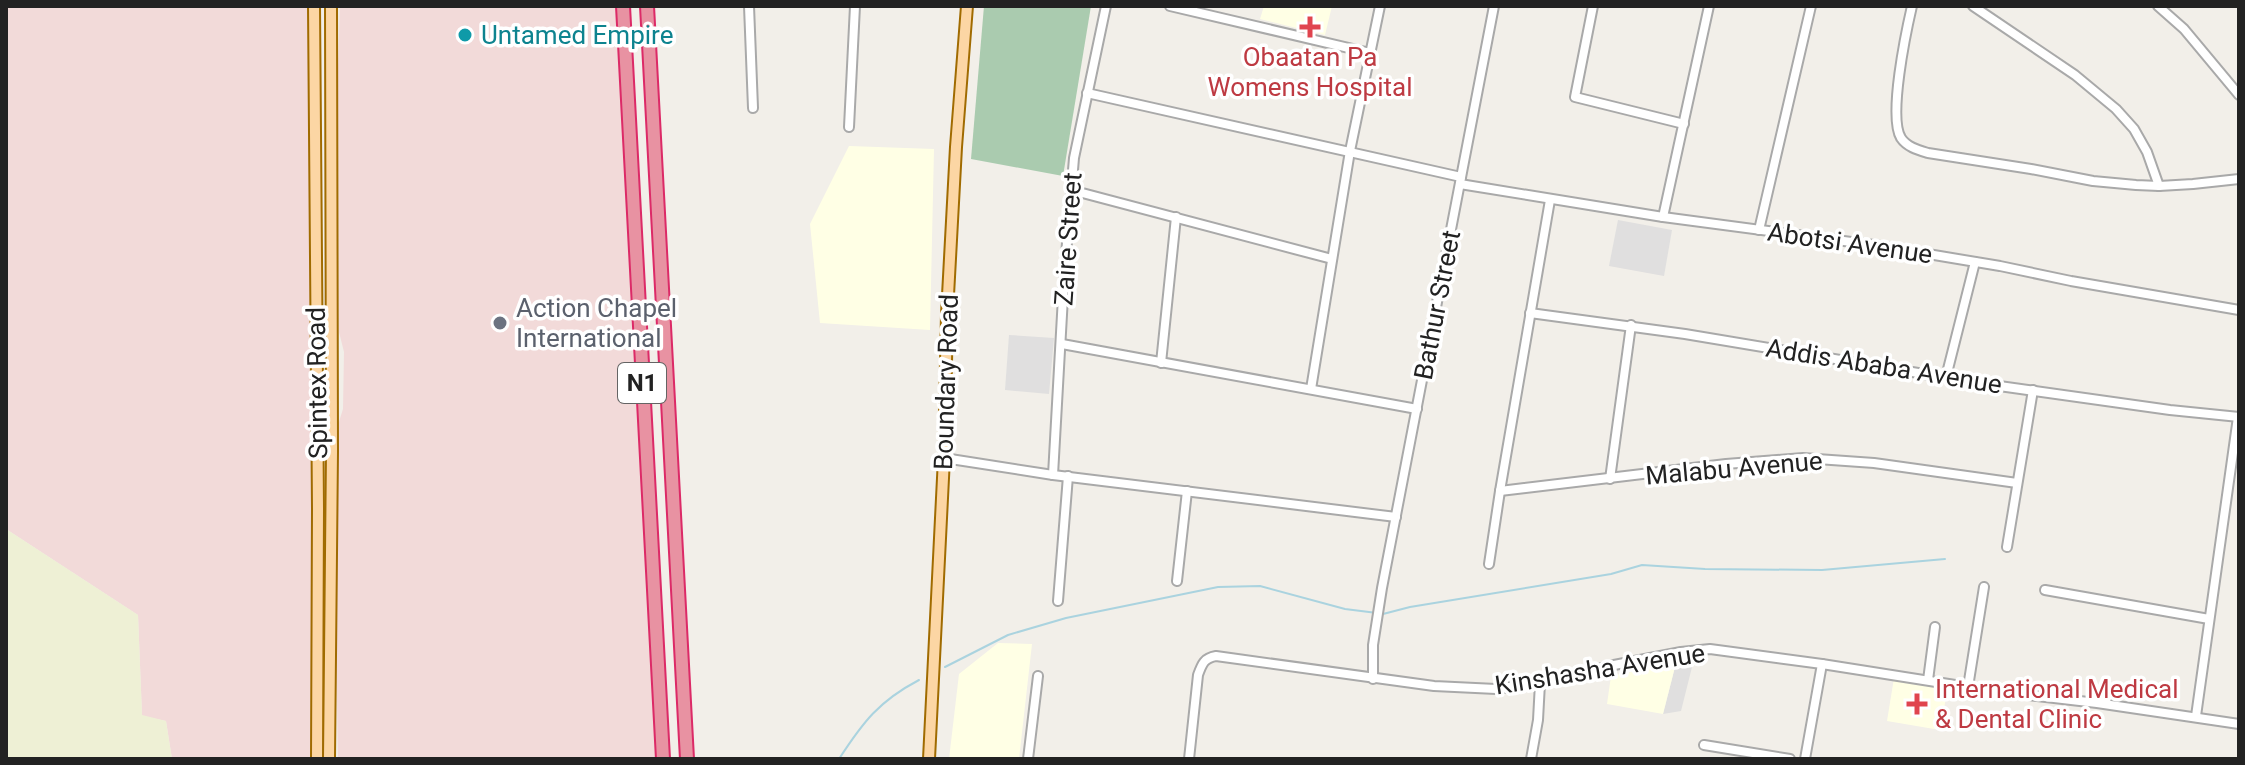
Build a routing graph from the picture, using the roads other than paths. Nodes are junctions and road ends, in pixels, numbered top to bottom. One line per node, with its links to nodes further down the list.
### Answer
1 (314, 6): 70 (main road, Spintex Road)
2 (331, 6): 71 (main road, Spintex Road)
3 (623, 6): 72 (highway, N1)
4 (647, 6): 73 (highway, N1)
5 (749, 6): 21 (street)
6 (855, 6): 23 (street)
7 (967, 6): 45 (main road, Boundary Road)
8 (1106, 6): 19 (street, Zaire Street)
9 (1170, 6): 18 (street)
10 (1380, 6): 18 (street)
11 (1494, 6): 26 (street, Bathur Street)
12 (1593, 6): 22 (street)
13 (1709, 6): 22 (street)
14 (1811, 6): 32 (street)
15 (1912, 6): 27 (street)
16 (1973, 6): 27 (street)
17 (2158, 6): 20 (street)
18 (1370, 53): 24 (street)
19 (1087, 93): 24 (street, Abotsi Avenue); 28 (street, Zaire Street)
20 (2239, 95)
21 (753, 108)
22 (1684, 124): 31 (street)
23 (849, 127)
24 (1350, 151): 26 (street, Abotsi Avenue); 33 (street)
25 (2239, 179): 27 (street)
26 (1460, 180): 29 (street, Abotsi Avenue); 43 (street, Bathur Street)
27 (2159, 186)
28 (1071, 190): 30 (street); 38 (street, Zaire Street)
29 (1550, 200): 31 (street, Abotsi Avenue); 36 (street)
30 (1176, 217): 33 (street); 39 (street)
31 (1663, 217): 32 (street, Abotsi Avenue)
32 (1759, 230): 34 (street, Abotsi Avenue)
33 (1332, 259): 41 (street)
34 (1975, 262): 35 (street, Abotsi Avenue); 40 (street)
35 (2239, 310)
36 (1530, 313): 37 (street, Addis Ababa Avenue); 51 (street)
37 (1631, 325): 40 (street, Addis Ababa Avenue); 48 (street)
38 (1062, 344): 39 (street); 46 (street, Zaire Street)
39 (1161, 363): 41 (street)
40 (1946, 377): 42 (street, Addis Ababa Avenue)
41 (1311, 389): 43 (street)
42 (2033, 390): 44 (street, Addis Ababa Avenue); 49 (street)
43 (1417, 409): 52 (street, Bathur Street)
44 (2238, 417): 59 (street)
45 (944, 458): 46 (street); 74 (main road, Boundary Road)
46 (1053, 475): 47 (street)
47 (1068, 476): 50 (street); 58 (street)
48 (1610, 479): 49 (street, Malabu Avenue); 51 (street, Malabu Avenue)
49 (2017, 483): 53 (street)
50 (1187, 491): 52 (street); 55 (street)
51 (1500, 491): 54 (street)
52 (1396, 517): 63 (street, Bathur Street)
53 (2007, 547)
54 (1489, 564)
55 (1177, 581)
56 (1984, 587): 66 (street)
57 (2045, 590): 59 (street)
58 (1058, 601)
59 (2209, 619): 67 (street)
60 (1935, 627): 64 (street)
61 (1822, 664): 64 (street, Kinshasha Avenue); 65 (street, Kinshasha Avenue); 79 (street)
62 (1038, 676): 75 (street)
63 (1373, 679): 65 (street, Kinshasha Avenue); 76 (street, Kinshasha Avenue)
64 (1928, 680): 66 (street, Kinshasha Avenue)
65 (1540, 683): 77 (street)
66 (1968, 687): 67 (street, Kinshasha Avenue)
67 (2196, 716): 68 (street, Kinshasha Avenue)
68 (2239, 724)
69 (1704, 745): 78 (street)
70 (317, 759)
71 (329, 759)
72 (663, 759)
73 (687, 759)
74 (929, 759)
75 (1028, 759)
76 (1189, 759)
77 (1531, 759)
78 (1790, 759)
79 (1805, 759)

